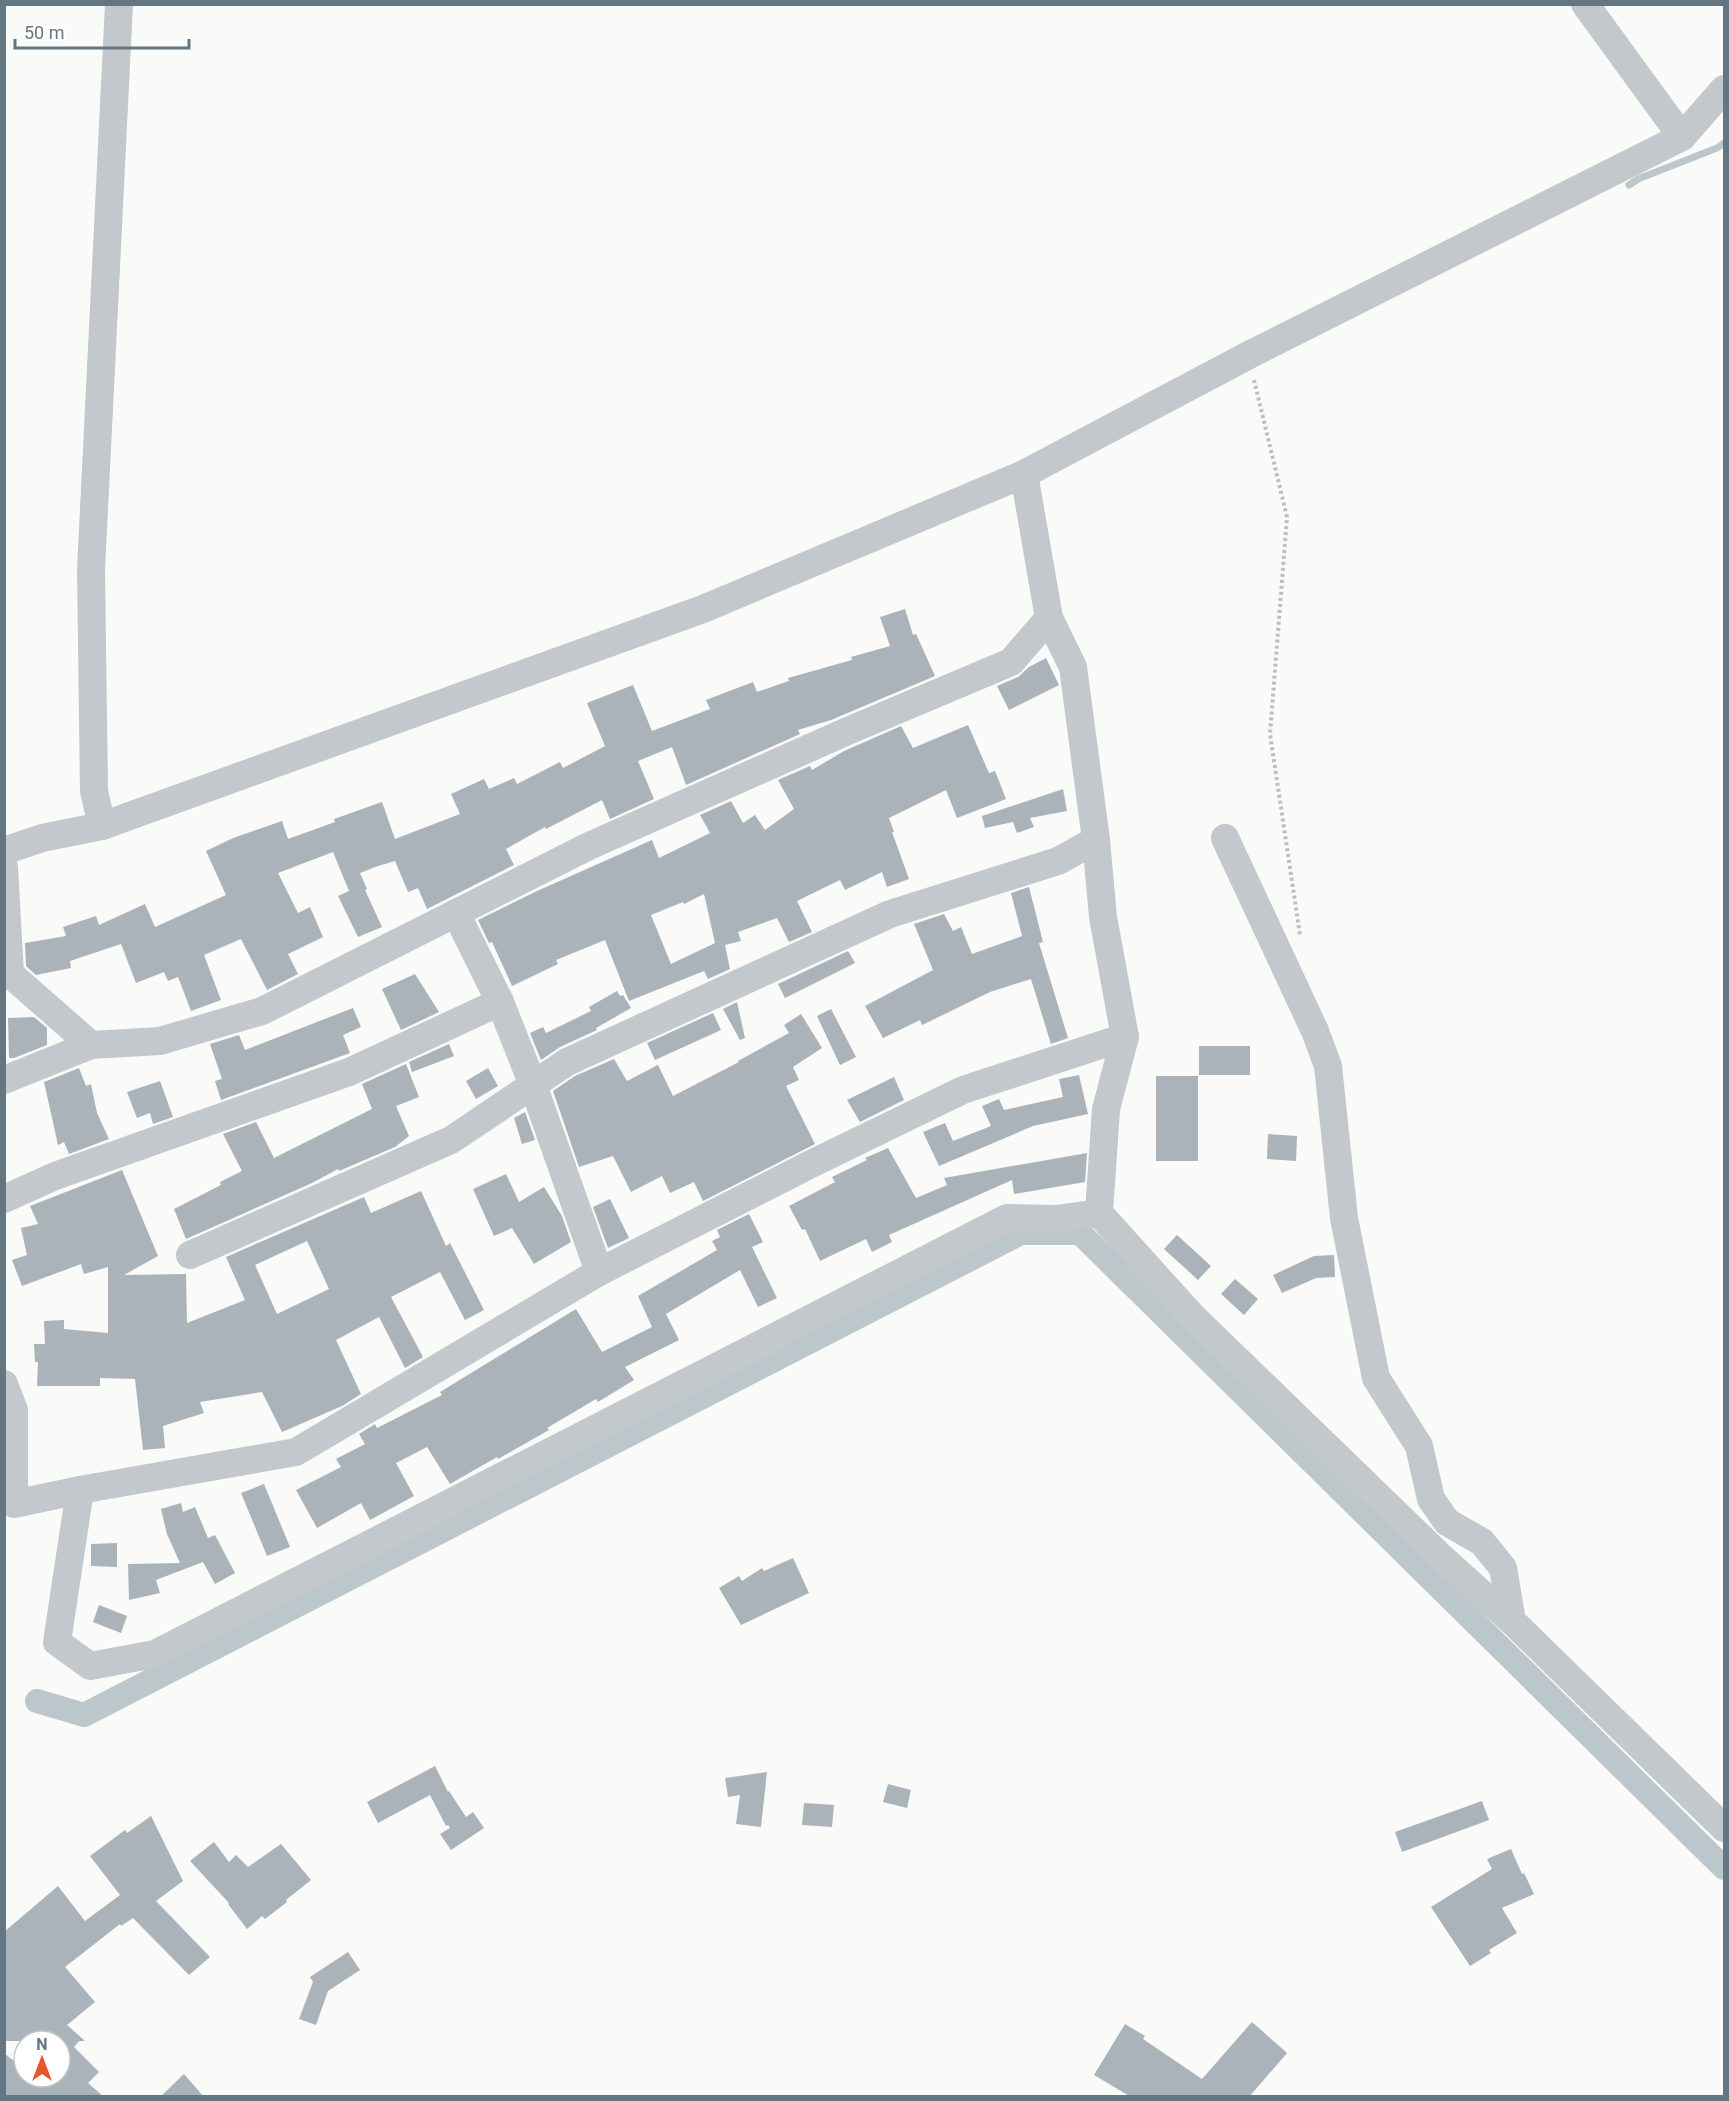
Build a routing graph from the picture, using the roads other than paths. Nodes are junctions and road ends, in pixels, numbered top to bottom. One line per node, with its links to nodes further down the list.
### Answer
1 (119, 4): 7 (street)
2 (1585, 4): 4 (street)
3 (1723, 94): 4 (street)
4 (1682, 137): 5 (street)
5 (1024, 474): 6 (street); 7 (street)
6 (1048, 618): 9 (street); 12 (street)
7 (102, 826): 10 (street)
8 (1225, 838): 25 (street)
9 (1096, 840): 14 (street); 17 (street)
10 (4, 851)
11 (4, 867): 15 (street)
12 (456, 913): 13 (street); 15 (street)
13 (500, 1002): 17 (street); 18 (street)
14 (1125, 1037): 19 (street); 21 (street)
15 (91, 1045): 16 (street)
16 (4, 1080)
17 (533, 1085): 20 (street); 21 (street)
18 (4, 1199)
19 (1099, 1213): 23 (street); 25 (street)
20 (190, 1255)
21 (599, 1272): 23 (street)
22 (4, 1384): 24 (street)
23 (80, 1490): 24 (street)
24 (9, 1505)
25 (1512, 1621): 26 (street)
26 (1725, 1828)

